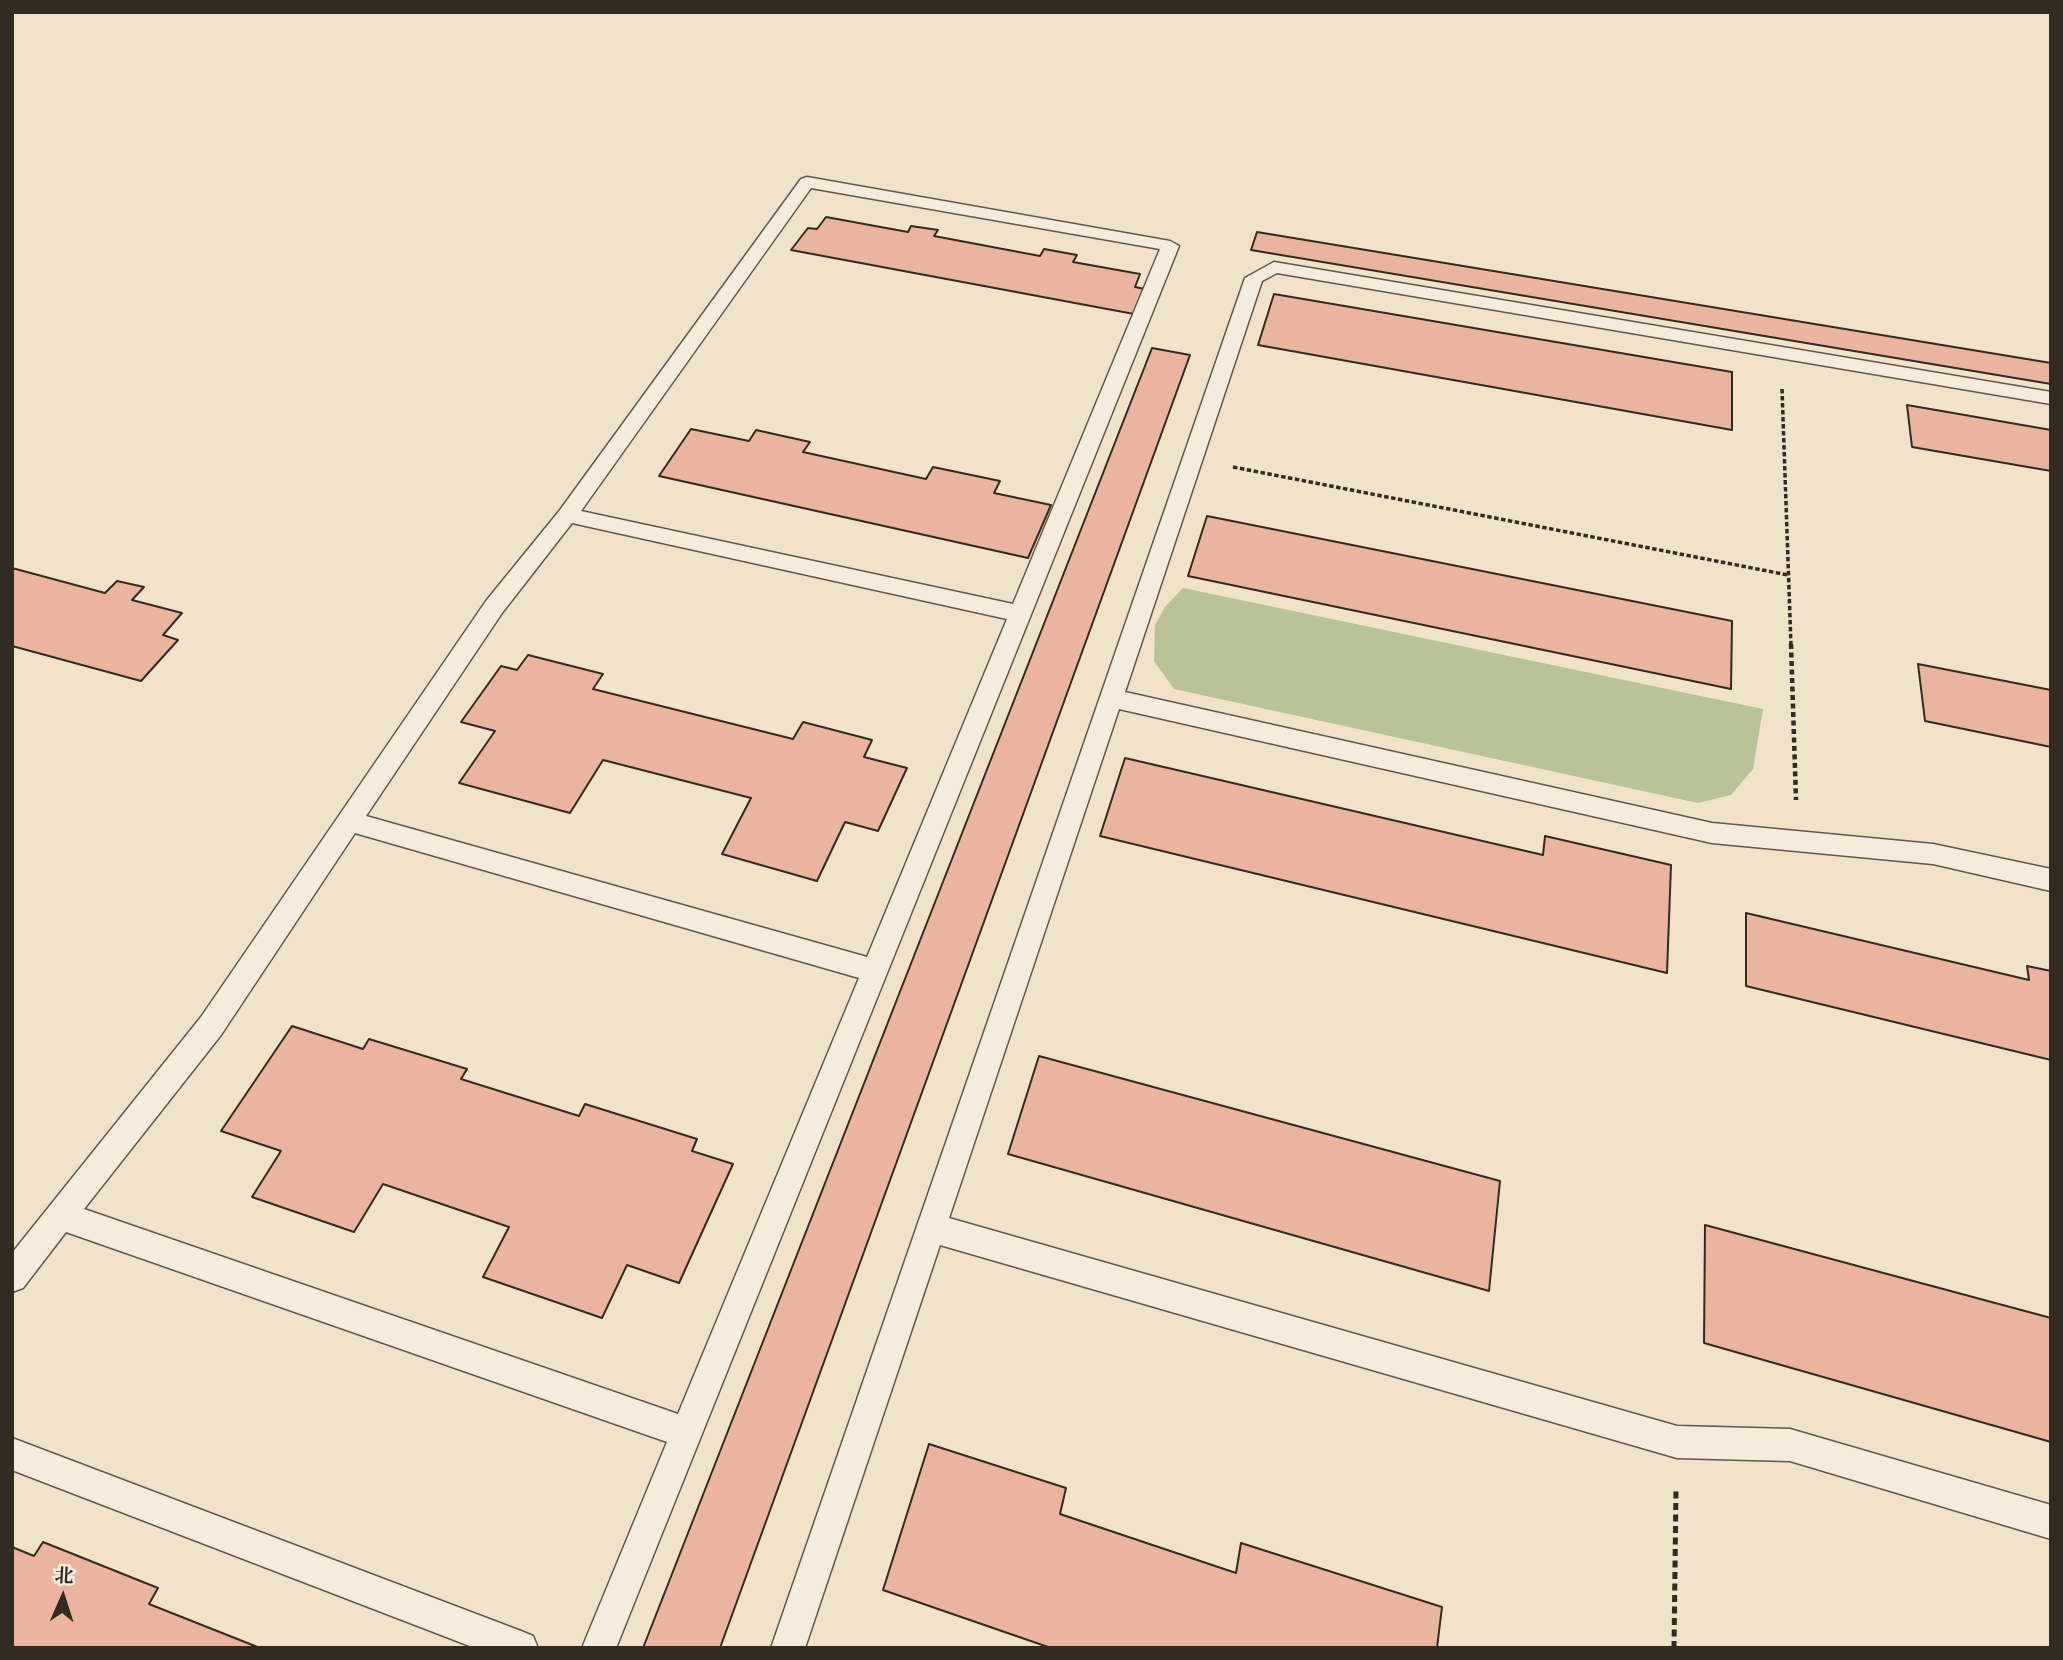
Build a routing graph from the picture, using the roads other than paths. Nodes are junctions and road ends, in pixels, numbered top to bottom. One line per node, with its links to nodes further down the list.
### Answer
1 (2051, 398): 4 (lane)
2 (567, 515): 3 (lane); 3 (lane); 5 (lane)
3 (1020, 614): 7 (lane)
4 (1111, 698): 6 (lane); 9 (lane)
5 (350, 822): 7 (lane); 8 (lane)
6 (2051, 880)
7 (875, 971): 11 (lane)
8 (61, 1216): 10 (lane); 11 (lane)
9 (931, 1228): 13 (lane); 16 (lane)
10 (12, 1277)
11 (687, 1433): 15 (lane)
12 (12, 1454): 14 (lane)
13 (2051, 1522)
14 (521, 1648)
15 (599, 1648)
16 (788, 1648)

